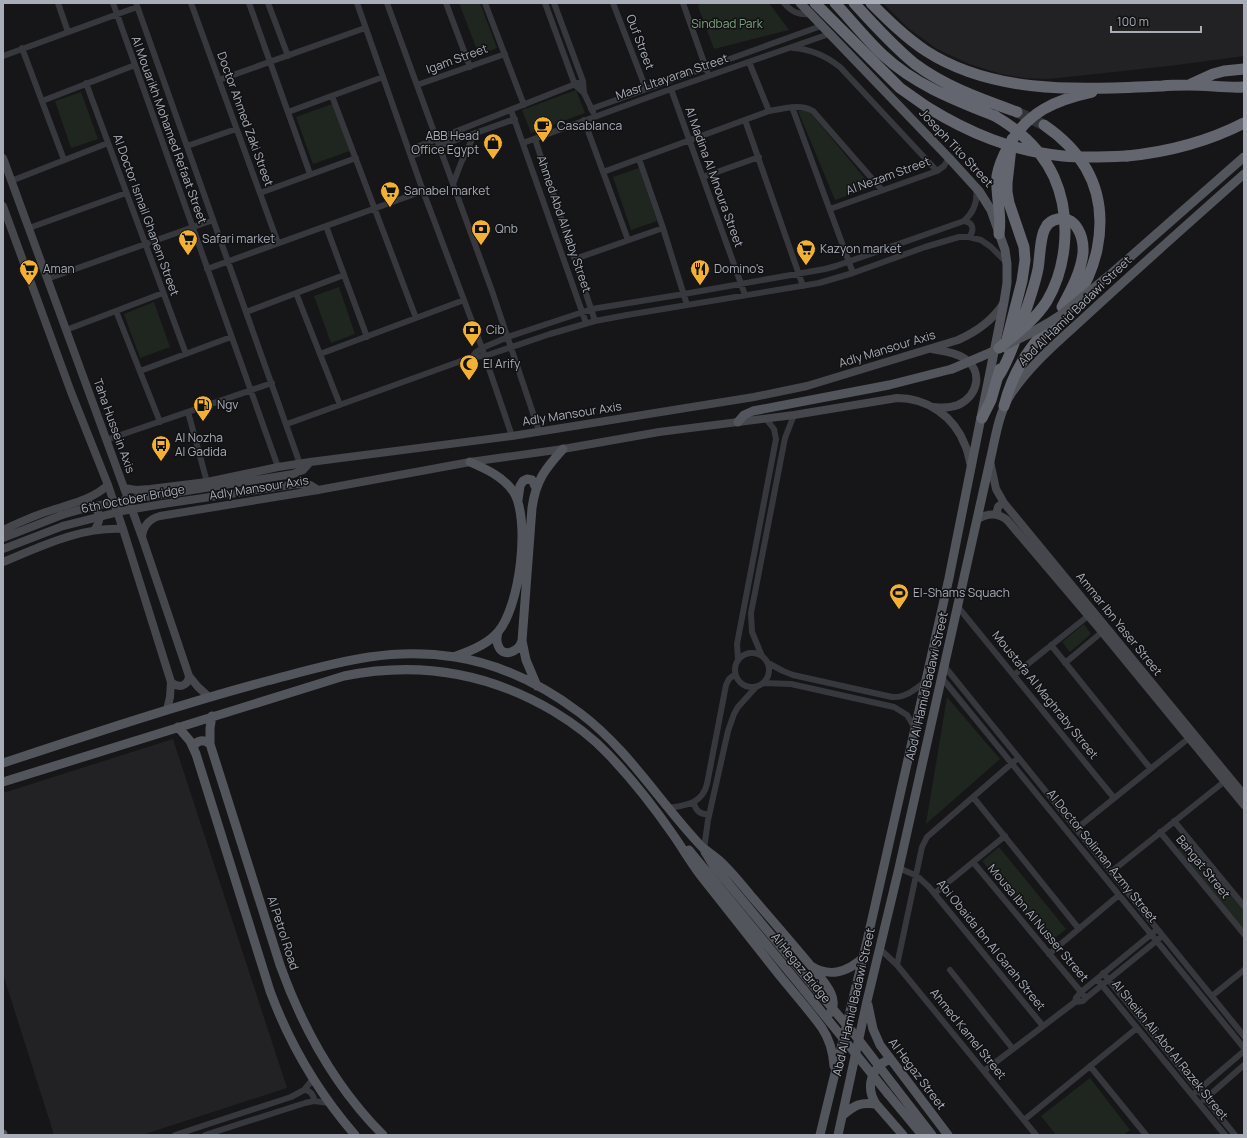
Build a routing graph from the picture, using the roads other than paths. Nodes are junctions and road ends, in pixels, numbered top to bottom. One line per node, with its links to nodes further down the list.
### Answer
1 (58, 3): 25 (street)
2 (113, 3): 21 (street, Al Mouarikh Mohamed Refaat Street)
3 (191, 3): 40 (street, Doctor Ahmed Zaki Street)
4 (249, 3): 32 (street)
5 (268, 3): 31 (street)
6 (356, 3): 24 (street)
7 (387, 3): 43 (street)
8 (446, 3): 35 (street)
9 (485, 3): 29 (street)
10 (545, 3): 44 (street)
11 (554, 3): 41 (street)
12 (613, 3): 48 (street, Ouf Street)
13 (683, 3): 36 (street)
14 (784, 3): 22 (street)
15 (800, 3): 22 (main road, Joseph Tito Street)
16 (815, 3): 64 (highway, Joseph Tito Street, bridge)
17 (836, 3): 143 (highway, bridge)
18 (854, 3): 59 (highway)
19 (871, 3): 47 (highway)
20 (137, 5): 21 (street); 74 (street, Al Mouarikh Mohamed Refaat Street)
21 (117, 14): 25 (street); 34 (street, Al Mouarikh Mohamed Refaat Street)
22 (810, 14): 23 (main road, Joseph Tito Street)
23 (821, 26): 26 (main road, Joseph Tito Street); 36 (street, Masr Lltayaran Street)
24 (365, 28): 31 (street); 38 (street)
25 (68, 32): 27 (street)
26 (829, 34): 28 (street, Masr Lltayaran Street); 81 (main road, Joseph Tito Street)
27 (22, 48): 30 (street); 52 (street)
28 (790, 48): 33 (street, Masr Lltayaran Street); 84 (street)
29 (505, 54): 35 (street, Igam Street); 53 (street)
30 (3, 56)
31 (288, 56): 32 (street)
32 (270, 62): 40 (street); 57 (street)
33 (749, 62): 39 (street, Masr Lltayaran Street); 58 (street)
34 (135, 65): 42 (street); 102 (street, Al Mouarikh Mohamed Refaat Street)
35 (470, 67): 43 (street, Igam Street)
36 (706, 68): 39 (street); 48 (street, Masr Lltayaran Street)
37 (1244, 69): 45 (highway)
38 (383, 77): 51 (street); 76 (street)
39 (709, 77): 49 (street, Masr Lltayaran Street)
40 (219, 80): 66 (street, Doctor Ahmed Zaki Street)
41 (583, 82): 44 (street); 50 (street)
42 (86, 84): 52 (street); 73 (street, Al Doctor Ismail Ghanem Street)
43 (417, 85): 68 (street)
44 (576, 85): 50 (street); 53 (street)
45 (1188, 85): 46 (highway); 47 (highway)
46 (1244, 87)
47 (1110, 88): 70 (highway)
48 (646, 89): 55 (street, Masr Lltayaran Street)
49 (671, 89): 60 (street, Masr Lltayaran Street); 71 (street, Al Madina Al Mnoura Street)
50 (584, 93): 55 (street)
51 (332, 96): 57 (street); 80 (street)
52 (42, 101): 83 (street)
53 (524, 105): 56 (street)
54 (792, 107): 58 (street); 93 (street); 98 (street)
55 (591, 109): 60 (street)
56 (511, 110): 61 (street, Ahmed Abd Al Naby Street); 68 (street)
57 (288, 112): 86 (street)
58 (769, 112): 63 (street)
59 (1017, 112)
60 (594, 116): 62 (street, Masr Lltayaran Street)
61 (515, 119): 67 (street); 72 (street, Ahmed Abd Al Naby Street)
62 (584, 120): 69 (street, Masr Lltayaran Street); 85 (street)
63 (745, 120): 71 (street); 77 (street)
64 (1244, 123)
65 (1044, 125): 135 (highway)
66 (236, 128): 74 (street); 95 (street, Doctor Ahmed Zaki Street)
67 (475, 133): 75 (street); 90 (street)
68 (436, 139): 75 (street); 76 (street)
69 (535, 139): 72 (street, Masr Lltayaran Street); 110 (street, Ahmed Abd Al Naby Street)
70 (1012, 139): 105 (highway); 149 (highway)
71 (689, 140): 82 (street); 88 (street, Al Madina Al Mnoura Street)
72 (523, 142): 131 (street, Ahmed Abd Al Naby Street)
73 (108, 143): 83 (street); 94 (street, Al Doctor Ismail Ghanem Street)
74 (187, 146): 99 (street, Al Mouarikh Mohamed Refaat Street)
75 (439, 146): 76 (street); 90 (street)
76 (410, 153): 92 (street)
77 (758, 157): 88 (street); 116 (street)
78 (1244, 157): 143 (main road, bridge)
79 (3, 158): 89 (main road, Taha Hussein Axis)
80 (356, 158): 86 (street); 97 (street)
81 (949, 158): 84 (street, Al Nezam Street); 91 (main road, Joseph Tito Street)
82 (639, 159): 85 (street); 104 (street)
83 (64, 160): 89 (street)
84 (937, 171): 93 (street, Al Nezam Street)
85 (604, 172): 107 (street)
86 (310, 174): 95 (street)
87 (1244, 174): 153 (main road, Abd Al Hamid Badawi Street)
88 (703, 177): 119 (street, Al Madina Al Mnoura Street)
89 (11, 181): 103 (main road, Taha Hussein Axis)
90 (453, 184): 139 (street)
91 (976, 188): 100 (street); 105 (main road, Joseph Tito Street)
92 (423, 190): 97 (street); 125 (street)
93 (882, 190): 98 (street, Al Nezam Street)
94 (126, 193): 103 (street); 109 (street, Al Doctor Ismail Ghanem Street)
95 (260, 193): 108 (street, Doctor Ahmed Zaki Street)
96 (3, 206): 175 (main road)
97 (374, 208): 101 (street); 132 (street)
98 (830, 209): 112 (street)
99 (213, 220): 102 (street); 111 (street, Al Mouarikh Mohamed Refaat Street)
100 (964, 221): 106 (street); 112 (street)
101 (326, 226): 108 (street); 117 (street)
102 (192, 227): 109 (street); 114 (street, Al Mouarikh Mohamed Refaat Street)
103 (29, 228): 118 (main road, Taha Hussein Axis)
104 (663, 228): 107 (street); 123 (street)
105 (999, 234): 113 (main road, Joseph Tito Street)
106 (969, 237): 113 (street); 115 (street)
107 (628, 240): 110 (street)
108 (278, 243): 111 (street)
109 (145, 244): 118 (street); 121 (street, Al Doctor Ismail Ghanem Street)
110 (575, 259): 128 (street, Ahmed Abd Al Naby Street)
111 (228, 261): 114 (street); 130 (street, Al Mouarikh Mohamed Refaat Street)
112 (849, 261): 115 (street); 116 (street)
113 (1007, 264): 126 (main road, Joseph Tito Street)
114 (207, 269): 137 (street, Al Mouarikh Mohamed Refaat Street)
115 (853, 273): 120 (street)
116 (799, 274): 119 (street); 120 (street)
117 (344, 275): 122 (street); 138 (street)
118 (47, 279): 136 (main road, Taha Hussein Axis)
119 (741, 284): 123 (street); 124 (street, Al Madina Al Mnoura Street)
120 (803, 286): 124 (street)
121 (163, 293): 129 (street); 144 (street, Al Doctor Ismail Ghanem Street)
122 (296, 293): 130 (street); 145 (street)
123 (684, 294): 127 (street); 128 (street)
124 (745, 295): 127 (street)
125 (464, 300): 132 (street); 141 (street)
126 (1004, 302): 142 (main road, Adly Mansour Axis); 157 (main road, Joseph Tito Street)
127 (687, 305): 133 (street)
128 (592, 309): 131 (street); 133 (street, Ahmed Abd Al Naby Street)
129 (116, 311): 136 (street); 148 (street)
130 (246, 312): 150 (street, Al Mouarikh Mohamed Refaat Street)
131 (583, 312): 134 (street, Ahmed Abd Al Naby Street); 139 (street)
132 (416, 318): 138 (street)
133 (595, 321): 134 (street)
134 (586, 323): 140 (street)
135 (1053, 323): 149 (highway); 153 (highway)
136 (66, 330): 166 (main road, Taha Hussein Axis)
137 (231, 337): 144 (street); 151 (street, Al Mouarikh Mohamed Refaat Street)
138 (367, 337): 145 (street)
139 (508, 337): 140 (street); 141 (street)
140 (511, 347): 146 (street); 162 (street)
141 (482, 348): 146 (street); 147 (street)
142 (930, 348): 154 (main road); 162 (main road, Adly Mansour Axis)
143 (999, 348): 160 (main road, bridge)
144 (186, 354): 148 (street)
145 (320, 354): 152 (street)
146 (485, 356): 147 (street); 165 (street)
147 (472, 357): 152 (street)
148 (140, 371): 159 (street)
149 (998, 377): 157 (highway)
150 (272, 383): 151 (street); 161 (street, Al Mouarikh Mohamed Refaat Street)
151 (250, 391): 155 (street); 173 (street, Al Mouarikh Mohamed Refaat Street)
152 (340, 404): 161 (street)
153 (1004, 406): 168 (main road, Abd Al Hamid Badawi Street)
154 (934, 407): 156 (main road, Adly Mansour Axis); 172 (main road, Adly Mansour Axis)
155 (188, 412): 159 (street); 174 (street)
156 (794, 415): 158 (main road, Adly Mansour Axis); 164 (street)
157 (982, 418): 172 (main road, Joseph Tito Street)
158 (766, 419): 160 (main road, Adly Mansour Axis); 163 (street)
159 (160, 422): 166 (street)
160 (738, 422): 167 (main road, Adly Mansour Axis)
161 (287, 424): 171 (street, Al Mouarikh Mohamed Refaat Street)
162 (539, 431): 165 (main road, Adly Mansour Axis)
163 (775, 433): 164 (street); 201 (street)
164 (786, 433): 199 (street)
165 (512, 436): 169 (main road, Adly Mansour Axis)
166 (106, 440): 176 (main road, Taha Hussein Axis)
167 (563, 449): 170 (main road, Adly Mansour Axis); 177 (main road)
168 (990, 461): 182 (main road, Ammar Ibn Yaser Street); 185 (main road, Abd Al Hamid Badawi Street)
169 (310, 462): 171 (main road, Adly Mansour Axis); 190 (main road, 6th October Bridge, bridge)
170 (470, 462): 179 (main road, Adly Mansour Axis); 181 (main road)
171 (300, 464): 173 (main road, Adly Mansour Axis)
172 (971, 467): 209 (main road, Abd Al Hamid Badawi Street)
173 (278, 468): 174 (main road, Adly Mansour Axis)
174 (207, 482): 178 (main road, Adly Mansour Axis)
175 (108, 485): 180 (main road); 186 (main road)
176 (124, 488): 178 (main road, Adly Mansour Axis); 189 (main road, Taha Hussein Axis)
177 (536, 488): 181 (main road); 197 (main road)
178 (150, 489): 184 (main road)
179 (318, 490): 184 (main road, Adly Mansour Axis); 191 (main road, 6th October Bridge, bridge)
180 (83, 500): 187 (main road); 188 (main road)
181 (518, 500): 195 (main road)
182 (1004, 503): 183 (main road); 230 (main road, Ammar Ibn Yaser Street)
183 (998, 515): 185 (main road); 194 (main road, Ammar Ibn Yaser Street)
184 (156, 517): 189 (main road)
185 (978, 519): 193 (main road, Abd Al Hamid Badawi Street)
186 (123, 529): 188 (main road); 210 (main road)
187 (3, 530)
188 (95, 530): 192 (main road)
189 (142, 537): 207 (main road, Taha Hussein Axis)
190 (3, 538)
191 (3, 549)
192 (3, 562)
193 (958, 606): 204 (main road, Abd Al Hamid Badawi Street); 206 (street, Moustafa Al Maghraby Street)
194 (1088, 616): 196 (main road, Ammar Ibn Yaser Street); 198 (street)
195 (498, 632): 197 (main road); 200 (main road)
196 (1102, 632): 202 (street); 221 (main road, Ammar Ibn Yaser Street)
197 (522, 642): 212 (main road)
198 (1051, 645): 202 (street); 206 (street)
199 (762, 656): 201 (street); 203 (street)
200 (455, 657): 212 (main road); 215 (main road)
201 (738, 659): 205 (street)
202 (1065, 662): 227 (street)
203 (768, 663): 211 (street); 214 (street)
204 (945, 667): 208 (main road, Abd Al Hamid Badawi Street); 224 (street, Al Doctor Soliman Azmy Street)
205 (735, 674): 213 (street); 233 (street)
206 (1014, 675): 232 (street, Moustafa Al Maghraby Street)
207 (189, 676): 210 (main road); 215 (main road, Taha Hussein Axis)
208 (942, 678): 226 (street, Al Doctor Soliman Azmy Street); 244 (main road, Abd Al Hamid Badawi Street)
209 (926, 681): 214 (street); 220 (main road, Abd Al Hamid Badawi Street)
210 (171, 682): 217 (main road)
211 (763, 683): 213 (street); 216 (street)
212 (537, 686): 235 (main road)
213 (756, 687): 236 (street)
214 (901, 696): 216 (street)
215 (209, 697): 217 (main road)
216 (898, 709): 220 (street)
217 (167, 710): 225 (main road)
218 (212, 716): 219 (main road); 222 (main road, Al Petrol Road); 241 (main road)
219 (178, 727): 223 (main road); 229 (main road)
220 (915, 728): 258 (main road, Abd Al Hamid Badawi Street)
221 (1189, 738): 227 (street); 228 (main road, Ammar Ibn Yaser Street)
222 (210, 744): 223 (main road); 259 (main road, Al Petrol Road)
223 (193, 748): 264 (main road)
224 (1018, 758): 226 (street); 238 (street, Al Doctor Soliman Azmy Street)
225 (3, 763)
226 (1012, 764): 231 (street); 248 (street, Al Doctor Soliman Azmy Street)
227 (1150, 768): 232 (street)
228 (1225, 781): 234 (main road, Ammar Ibn Yaser Street); 237 (street)
229 (3, 782)
230 (1244, 795)
231 (973, 797): 240 (street); 246 (street)
232 (1114, 798): 238 (street)
233 (694, 802): 235 (street); 236 (street)
234 (1244, 805)
235 (669, 808): 242 (main road)
236 (709, 814): 242 (street)
237 (1174, 821): 239 (street); 249 (street, Bahgat Street)
238 (1076, 829): 245 (street, Al Doctor Soliman Azmy Street)
239 (1160, 832): 245 (street); 253 (street, Bahgat Street)
240 (1005, 836): 243 (street); 250 (street)
241 (675, 837): 274 (main road); 288 (main road, Al Hegaz Bridge, bridge)
242 (704, 849): 261 (main road); 288 (main road, Al Hegaz Bridge, bridge)
243 (973, 862): 247 (street); 257 (street, Mousa Ibn Al Nusser Street)
244 (899, 868): 246 (street, Abi Obaida Ibn Al Garah Street); 256 (main road, Abd Al Hamid Badawi Street)
245 (1111, 872): 251 (street, Al Doctor Soliman Azmy Street)
246 (917, 876): 247 (street, Abi Obaida Ibn Al Garah Street); 260 (street)
247 (935, 893): 275 (street, Abi Obaida Ibn Al Garah Street)
248 (1119, 895): 250 (street); 252 (street, Al Doctor Soliman Azmy Street)
249 (1244, 906)
250 (1079, 929): 257 (street)
251 (1157, 929): 252 (street); 254 (street, Al Doctor Soliman Azmy Street)
252 (1151, 934): 255 (street, Al Doctor Soliman Azmy Street); 265 (street)
253 (1244, 934)
254 (1163, 936): 255 (street); 270 (street, Al Doctor Soliman Azmy Street)
255 (1157, 941): 267 (street); 279 (street, Al Doctor Soliman Azmy Street)
256 (880, 949): 260 (street, Ahmed Kamel Street); 272 (main road, Abd Al Hamid Badawi Street)
257 (1049, 954): 269 (street, Mousa Ibn Al Nusser Street)
258 (863, 958): 261 (main road); 285 (main road, Abd Al Hamid Badawi Street)
259 (280, 965): 264 (main road); 302 (main road, Al Petrol Road)
260 (897, 965): 284 (street, Ahmed Kamel Street)
261 (812, 966): 274 (main road)
262 (950, 970): 278 (street)
263 (1244, 970): 270 (street)
264 (264, 972): 286 (main road)
265 (1103, 973): 266 (street); 267 (street, Al Sheikh Ali Abd Al Razek Street)
266 (1097, 979): 268 (street, Al Sheikh Ali Abd Al Razek Street); 269 (street)
267 (1109, 980): 268 (street); 289 (street, Al Sheikh Ali Abd Al Razek Street)
268 (1103, 986): 271 (street); 276 (street, Al Sheikh Ali Abd Al Razek Street)
269 (1081, 992): 271 (street, Mousa Ibn Al Nusser Street); 273 (street)
270 (1212, 996): 277 (street, Al Doctor Soliman Azmy Street)
271 (1086, 998): 273 (street)
272 (867, 1001): 281 (main road, Al Hegaz Street); 296 (main road, Abd Al Hamid Badawi Street)
273 (1075, 1002): 275 (street)
274 (814, 1017): 285 (main road)
275 (1043, 1026): 278 (street)
276 (1138, 1028): 283 (street); 290 (street, Al Sheikh Ali Abd Al Razek Street)
277 (1244, 1036)
278 (1013, 1048): 284 (street)
279 (1244, 1048)
280 (1244, 1052): 289 (street)
281 (890, 1059): 294 (main road); 308 (main road, Al Hegaz Street)
282 (1244, 1065): 291 (street)
283 (1090, 1066): 297 (street); 298 (street)
284 (984, 1071): 297 (street, Ahmed Kamel Street)
285 (834, 1073): 303 (main road, Abd Al Hamid Badawi Street)
286 (313, 1078): 287 (street); 293 (main road)
287 (304, 1090): 292 (street); 299 (street)
288 (892, 1090): 306 (main road, Al Hegaz Bridge); 307 (main road, Al Hegaz Bridge)
289 (1199, 1090): 290 (street); 291 (street, Al Sheikh Ali Abd Al Razek Street)
290 (1192, 1095): 295 (street, Al Sheikh Ali Abd Al Razek Street)
291 (1206, 1098): 295 (street); 311 (street, Al Sheikh Ali Abd Al Razek Street)
292 (314, 1101): 293 (street); 300 (street)
293 (329, 1103): 301 (main road)
294 (876, 1104): 296 (main road); 305 (main road)
295 (1200, 1104): 310 (street, Al Sheikh Ali Abd Al Razek Street)
296 (842, 1115): 304 (main road, Abd Al Hamid Badawi Street)
297 (1024, 1120): 309 (street, Ahmed Kamel Street)
298 (1143, 1134)
299 (175, 1135)
300 (205, 1135)
301 (355, 1135)
302 (383, 1135)
303 (820, 1135)
304 (838, 1135)
305 (902, 1135)
306 (922, 1135)
307 (932, 1135)
308 (948, 1135)
309 (1036, 1135)
310 (1225, 1135)
311 (1236, 1135)

